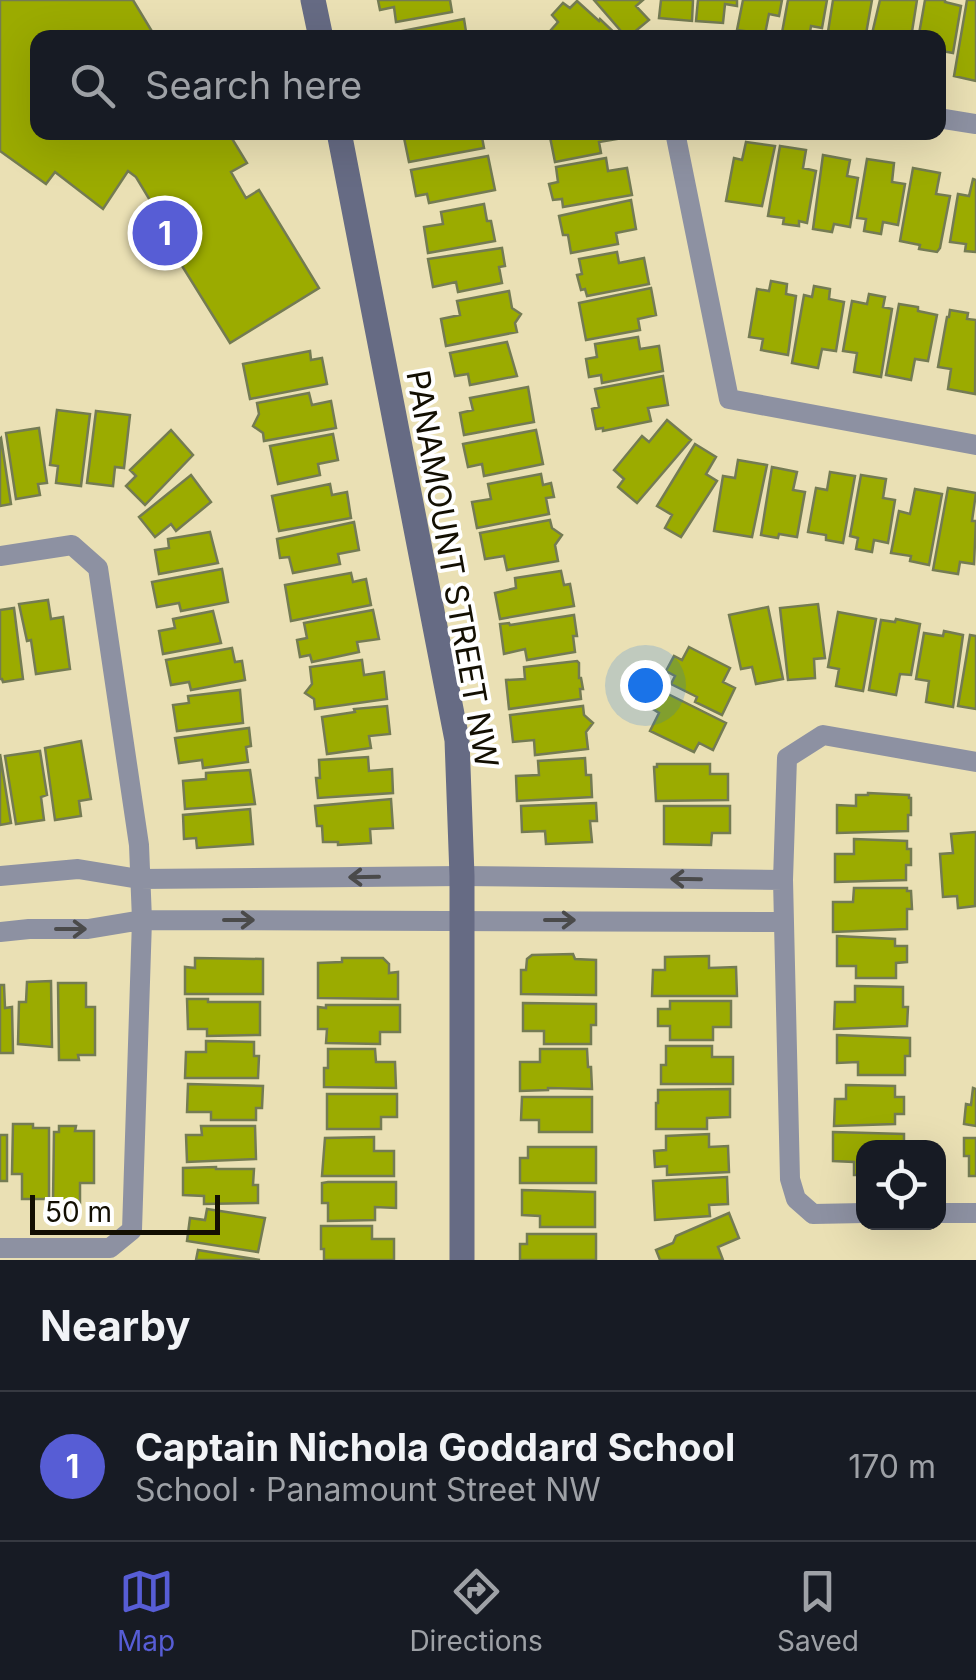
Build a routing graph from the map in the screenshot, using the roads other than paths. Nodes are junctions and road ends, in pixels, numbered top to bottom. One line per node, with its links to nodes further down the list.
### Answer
1 (314, 0): 2 (street)
2 (319, 30)
3 (946, 119): 4 (street)
4 (976, 124)
5 (340, 140): 11 (street, PANAMOUNT STREET NW)
6 (677, 140): 7 (street)
7 (976, 446)
8 (0, 556): 12 (street)
9 (976, 762): 13 (street)
10 (0, 876): 12 (street)
11 (462, 876): 12 (street, one-way to 12); 13 (street, one-way to 11); 15 (street, PANAMOUNT STREET NW)
12 (140, 880): 14 (street)
13 (784, 880): 16 (street)
14 (142, 920): 15 (street, one-way to 15); 17 (street, one-way to 14); 21 (street)
15 (462, 920): 16 (street, one-way to 16); 22 (street, PANAMOUNT STREET NW)
16 (784, 922): 19 (street)
17 (0, 932)
18 (976, 1212): 20 (street)
19 (856, 1213)
20 (946, 1213)
21 (0, 1248)
22 (462, 1260)

